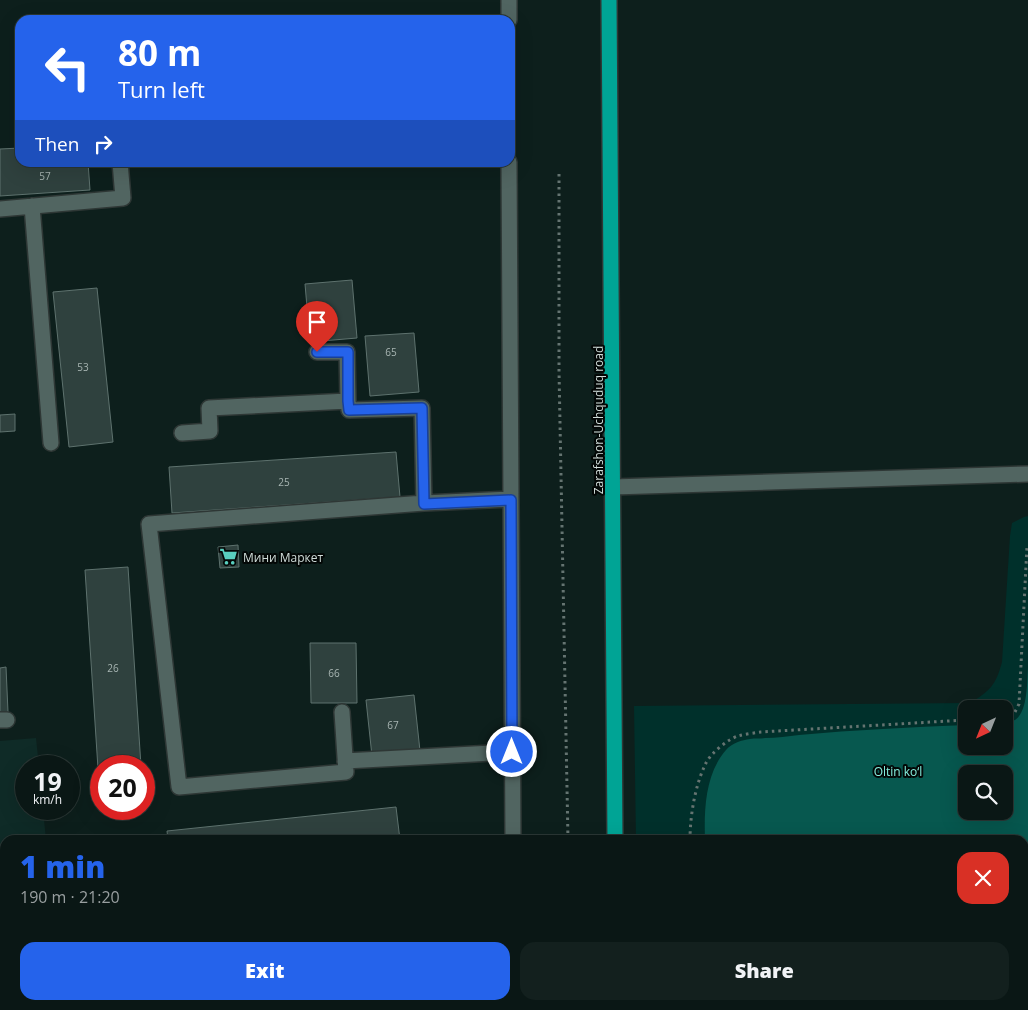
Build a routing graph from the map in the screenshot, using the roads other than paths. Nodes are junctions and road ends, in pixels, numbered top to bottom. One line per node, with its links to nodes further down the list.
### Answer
1 (509, 0): 3 (street)
2 (609, 0): 13 (highway, Zarafshon-Uchquduq road)
3 (509, 15)
4 (120, 167): 6 (street)
5 (509, 167): 14 (street)
6 (32, 206): 7 (street); 11 (street)
7 (0, 209)
8 (317, 352): 9 (street)
9 (348, 401): 10 (street); 15 (street)
10 (182, 433)
11 (51, 443)
12 (1028, 474): 13 (street)
13 (613, 487): 20 (highway, Zarafshon-Uchquduq road)
14 (511, 500): 15 (street); 17 (street)
15 (424, 504): 18 (street)
16 (342, 712): 18 (street)
17 (512, 752): 18 (street); 19 (street)
18 (345, 761)
19 (513, 835)
20 (615, 835)

